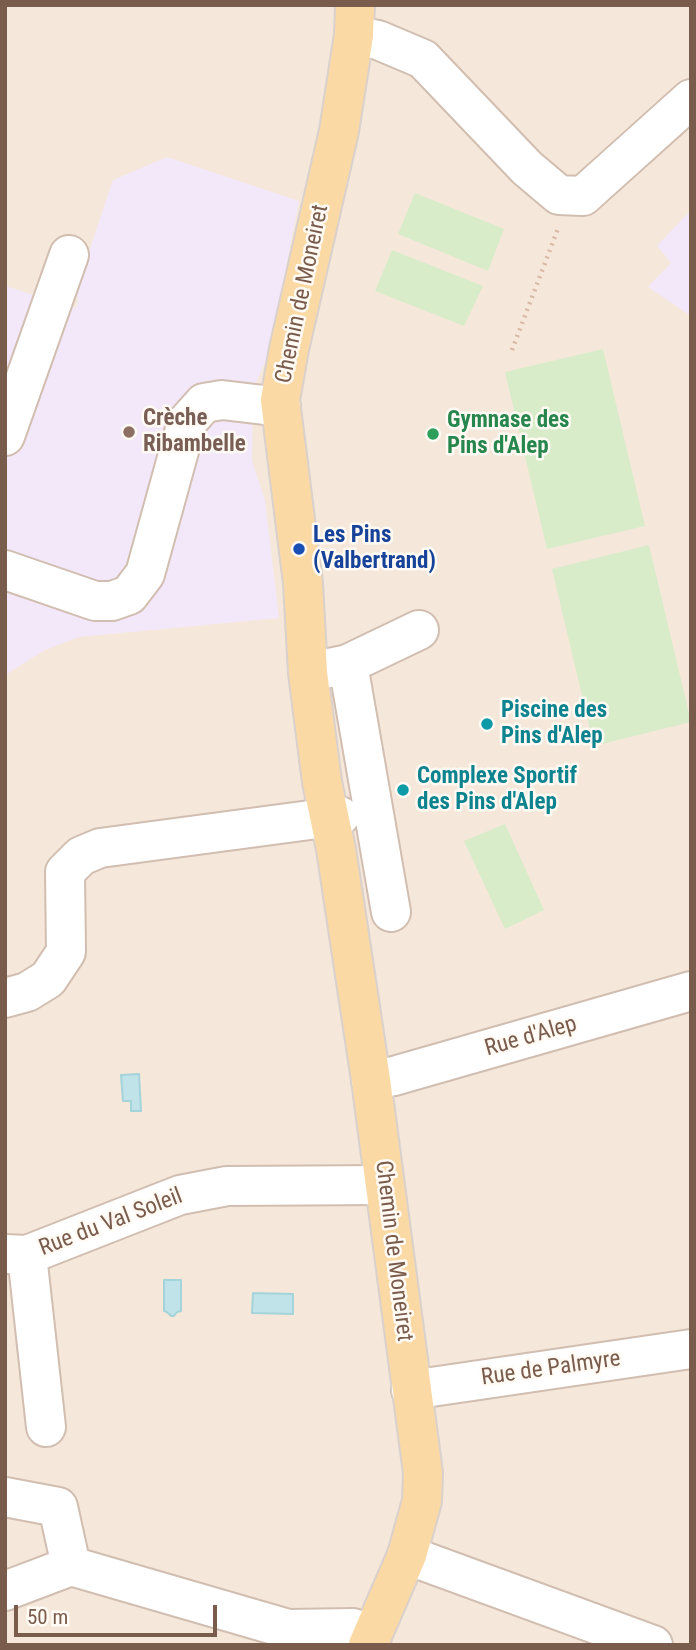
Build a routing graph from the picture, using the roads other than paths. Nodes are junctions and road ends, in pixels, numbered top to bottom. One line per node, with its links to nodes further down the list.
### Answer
1 (354, 20): 2 (street); 4 (main road, Chemin de Moneiret)
2 (691, 99)
3 (69, 255): 5 (street)
4 (281, 407): 6 (street); 7 (main road, Chemin de Moneiret)
5 (5, 436)
6 (5, 570)
7 (303, 583): 9 (main road, Chemin de Moneiret); 10 (main road, Chemin de Moneiret)
8 (419, 630): 9 (street)
9 (336, 666): 10 (main road, Chemin de Moneiret); 11 (street)
10 (335, 827): 13 (street); 14 (main road, Chemin de Moneiret)
11 (391, 912)
12 (691, 991): 14 (street, Rue d'Alep)
13 (5, 998)
14 (371, 1080): 15 (main road, Chemin de Moneiret)
15 (384, 1185): 16 (street, Rue du Val Soleil); 18 (main road, Chemin de Moneiret)
16 (16, 1255): 19 (street)
17 (691, 1349): 18 (street, Rue de Palmyre)
18 (411, 1390): 21 (main road, Chemin de Moneiret)
19 (46, 1427)
20 (5, 1497): 22 (street)
21 (407, 1555): 25 (main road, Chemin de Moneiret); 26 (street)
22 (71, 1566): 23 (street); 24 (street)
23 (5, 1591)
24 (278, 1637): 25 (street)
25 (370, 1640)
26 (653, 1645)

